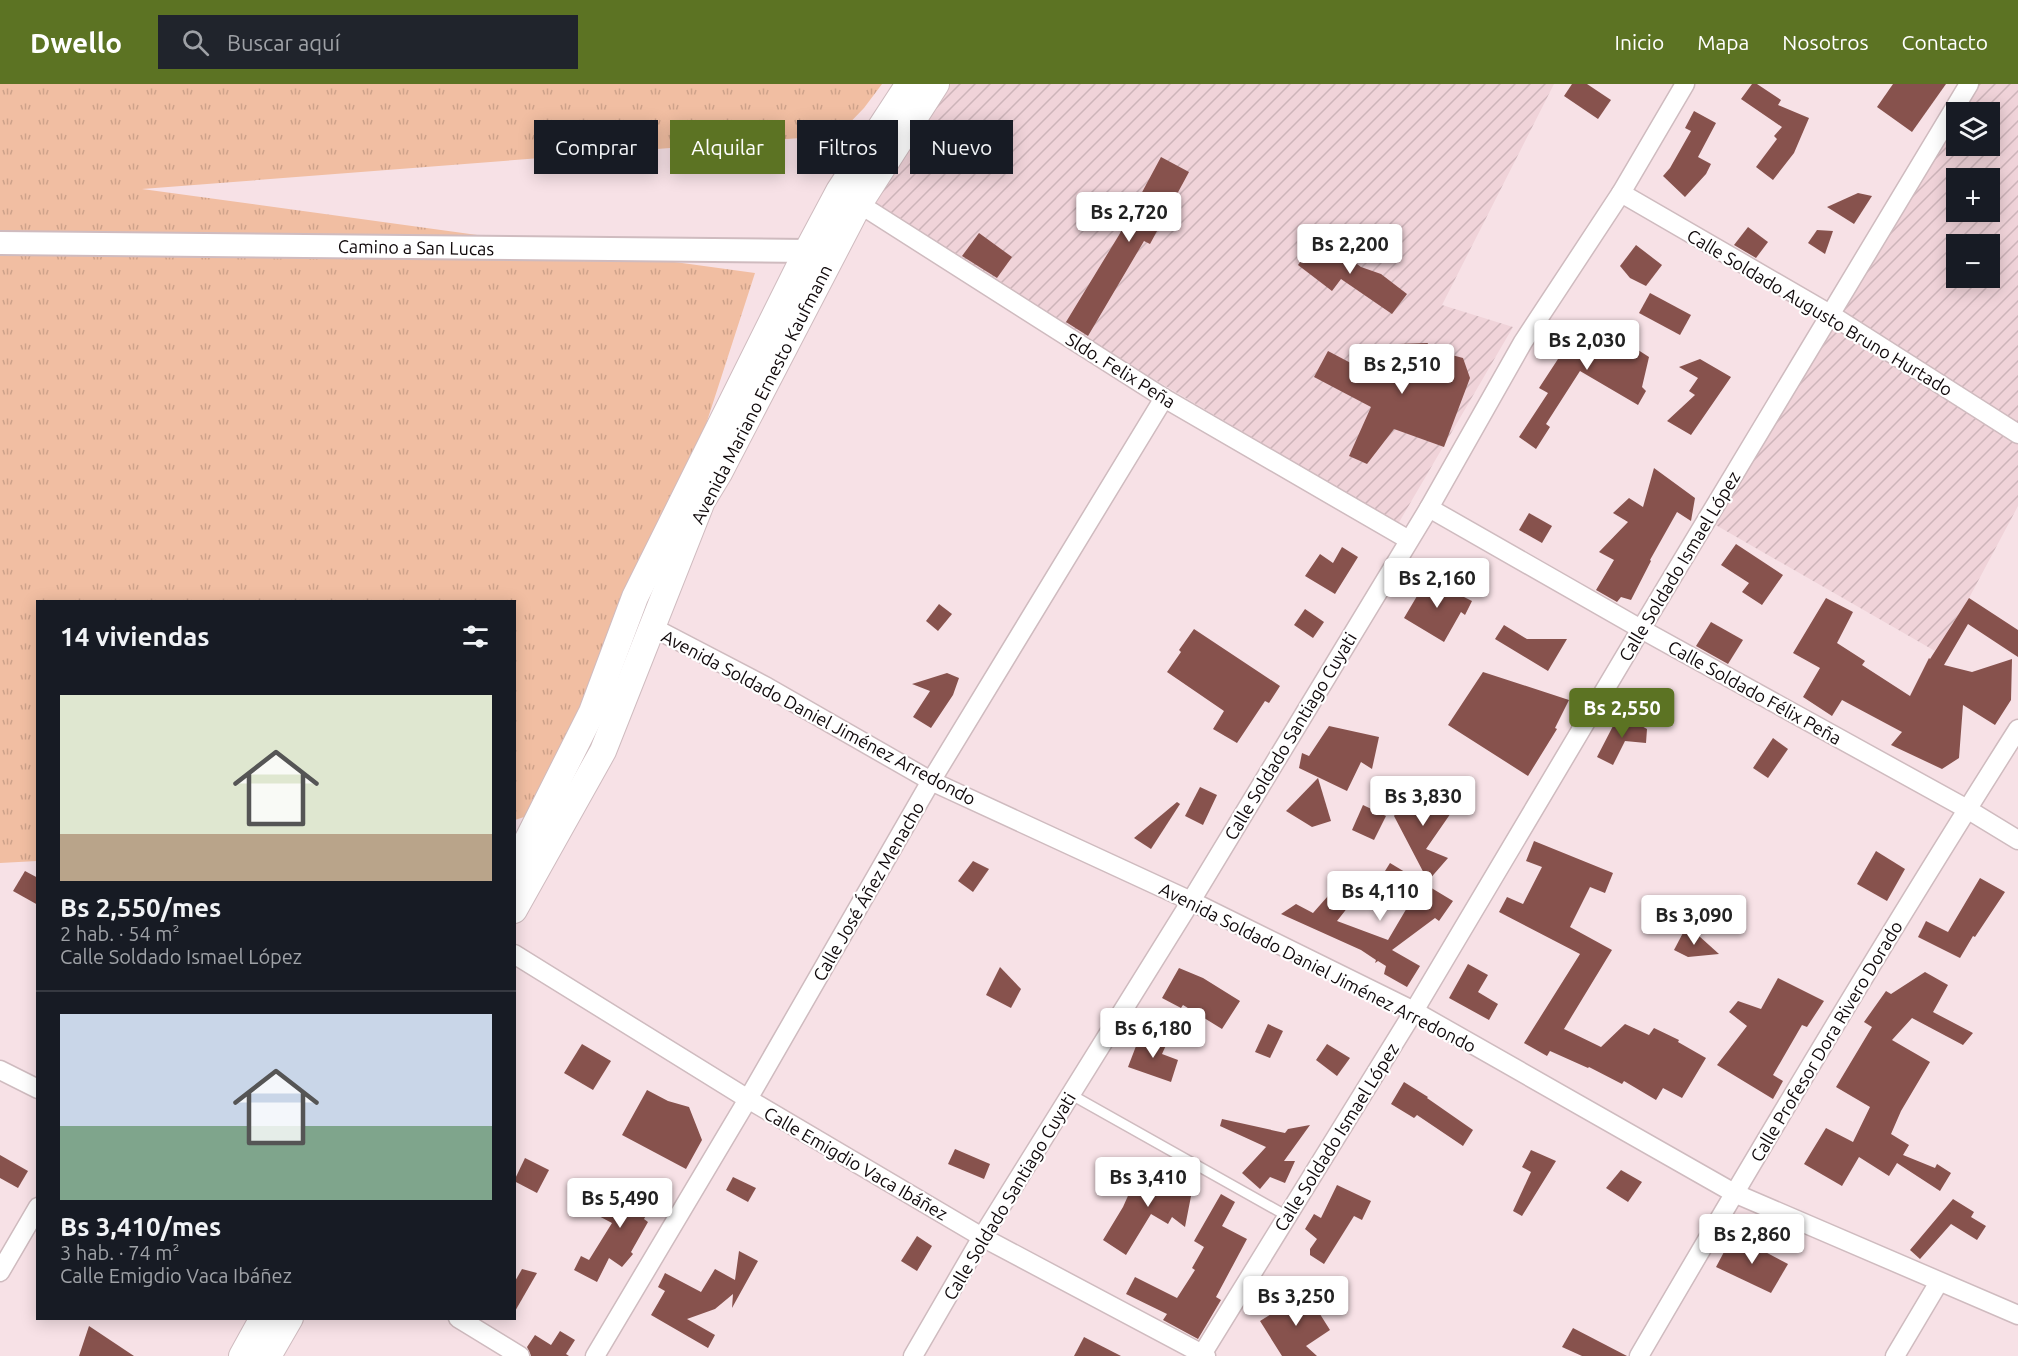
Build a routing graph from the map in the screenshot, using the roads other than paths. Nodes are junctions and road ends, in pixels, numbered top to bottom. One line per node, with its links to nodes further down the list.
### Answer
1 (909, 84): 6 (main road, Avenida Mariano Ernesto Kaufmann)
2 (936, 84): 6 (main road, Avenida Mariano Ernesto Kaufmann)
3 (1685, 84): 5 (street, Calle Soldado Santiago Cuyati)
4 (1969, 84): 9 (street, Calle Soldado Ismael López)
5 (1621, 193): 9 (street, Calle Soldado Augusto Bruno Hurtado); 12 (street, Calle Soldado Santiago Cuyati)
6 (849, 197): 8 (main road, Avenida Mariano Ernesto Kaufmann); 10 (street, Sldo. Felix Peña)
7 (0, 243): 8 (street, Camino a San Lucas)
8 (818, 257): 14 (main road, Avenida Mariano Ernesto Kaufmann); 20 (main road, Avenida Mariano Ernesto Kaufmann)
9 (1830, 314): 11 (street, Calle Soldado Augusto Bruno Hurtado); 15 (street, Calle Soldado Ismael López)
10 (1164, 398): 13 (street, Sldo. Felix Peña); 17 (street, Calle José Áñez Menacho)
11 (2018, 434)
12 (1429, 508): 13 (street, Calle Soldado Santiago Cuyati); 15 (street, Calle Soldado Félix Peña)
13 (1409, 540): 21 (street, Calle Soldado Santiago Cuyati)
14 (652, 627): 17 (street, Avenida Soldado Daniel Jiménez Arredondo); 22 (main road, Avenida Mariano Ernesto Kaufmann)
15 (1641, 629): 18 (street, Calle Soldado Félix Peña); 24 (street, Calle Soldado Ismael López)
16 (2018, 729): 18 (street, Calle Profesor Dora Rivero Dorado)
17 (931, 781): 21 (street, Avenida Soldado Daniel Jiménez Arredondo); 28 (street, Calle José Áñez Menacho)
18 (1967, 809): 19 (street, Calle Soldado Félix Peña); 29 (street, Calle Profesor Dora Rivero Dorado)
19 (2018, 840)
20 (516, 863)
21 (1191, 901): 24 (street, Avenida Soldado Daniel Jiménez Arredondo); 27 (street, Calle Soldado Santiago Cuyati)
22 (516, 906)
23 (516, 955): 28 (street, Calle Emigdio Vaca Ibáñez)
24 (1414, 1011): 29 (street, Avenida Soldado Daniel Jiménez Arredondo); 31 (street, Calle Soldado Ismael López)
25 (0, 1070): 26 (street)
26 (36, 1088)
27 (1070, 1094): 31 (lane); 32 (street, Calle Soldado Santiago Cuyati)
28 (748, 1099): 32 (street, Calle Emigdio Vaca Ibáñez); 43 (street, Calle José Áñez Menacho)
29 (1734, 1193): 34 (street, Avenida Soldado Daniel Jiménez Arredondo); 45 (street, Calle Profesor Dora Rivero Dorado)
30 (36, 1210): 33 (street)
31 (1287, 1216): 39 (street, Calle Soldado Ismael López)
32 (982, 1237): 39 (street, Calle Emigdio Vaca Ibáñez); 44 (street, Calle Soldado Santiago Cuyati)
33 (0, 1272)
34 (1939, 1282): 35 (street, Avenida Soldado Daniel Jiménez Arredondo); 46 (street)
35 (2018, 1316)
36 (262, 1320): 40 (main road)
37 (289, 1320): 41 (main road)
38 (461, 1320): 42 (street)
39 (1203, 1355)
40 (242, 1356)
41 (268, 1356)
42 (520, 1356)
43 (595, 1356)
44 (913, 1356)
45 (1639, 1356)
46 (1895, 1356)

